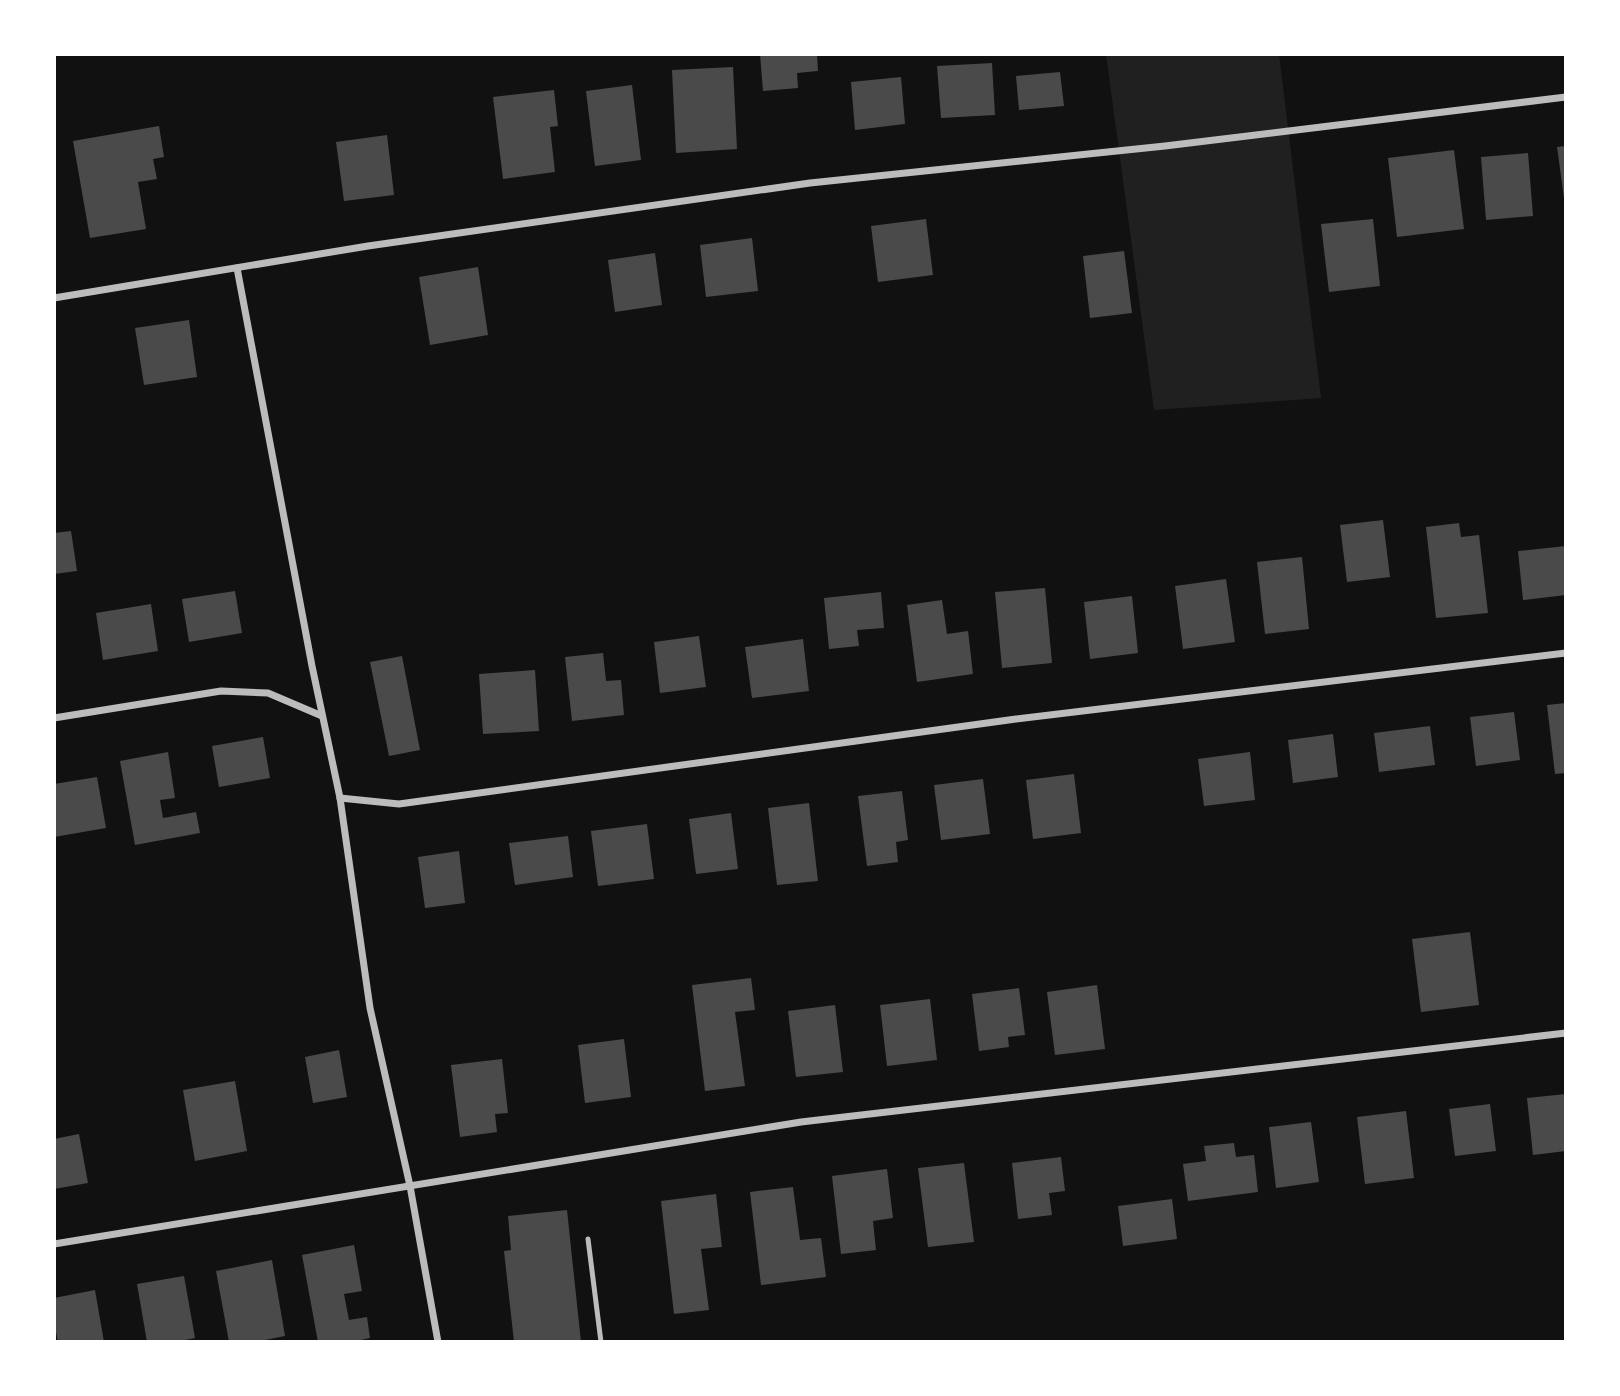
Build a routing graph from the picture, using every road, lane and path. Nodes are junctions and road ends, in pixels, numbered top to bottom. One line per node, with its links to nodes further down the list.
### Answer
1 (1566, 97): 2 (street)
2 (237, 268): 3 (street); 5 (street)
3 (54, 298)
4 (1566, 653): 7 (street)
5 (323, 716): 6 (street); 7 (street)
6 (54, 719)
7 (340, 799): 9 (street)
8 (1566, 1033): 9 (street)
9 (410, 1186): 11 (street); 12 (street)
10 (588, 1239): 13 (lane)
11 (54, 1244)
12 (438, 1342)
13 (601, 1342)

